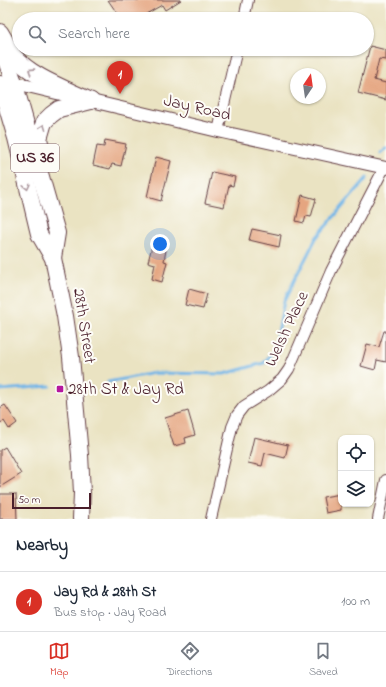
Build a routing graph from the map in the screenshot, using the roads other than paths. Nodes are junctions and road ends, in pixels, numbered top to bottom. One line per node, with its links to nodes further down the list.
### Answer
1 (248, 0): 2 (street)
2 (245, 12)
3 (0, 32): 5 (highway, one-way to 3)
4 (0, 44): 8 (highway, US 36)
5 (12, 53)
6 (14, 56): 9 (highway, one-way to 6)
7 (235, 56): 11 (street)
8 (4, 82): 9 (street, Jay Road); 10 (highway, 28th Street / US 36); 13 (highway, 28th Street / US 36)
9 (91, 101): 11 (street, Jay Road); 13 (highway, one-way to 9)
10 (4, 105): 14 (highway, 28th Street / US 36, one-way to 14)
11 (218, 131): 12 (street, Jay Road)
12 (385, 168): 17 (street, Welsh Place)
13 (56, 233): 14 (highway, 28th Street / US 36)
14 (53, 258): 16 (highway, 28th Street / US 36)
15 (386, 480): 18 (street)
16 (81, 519)
17 (211, 519)
18 (378, 519)

